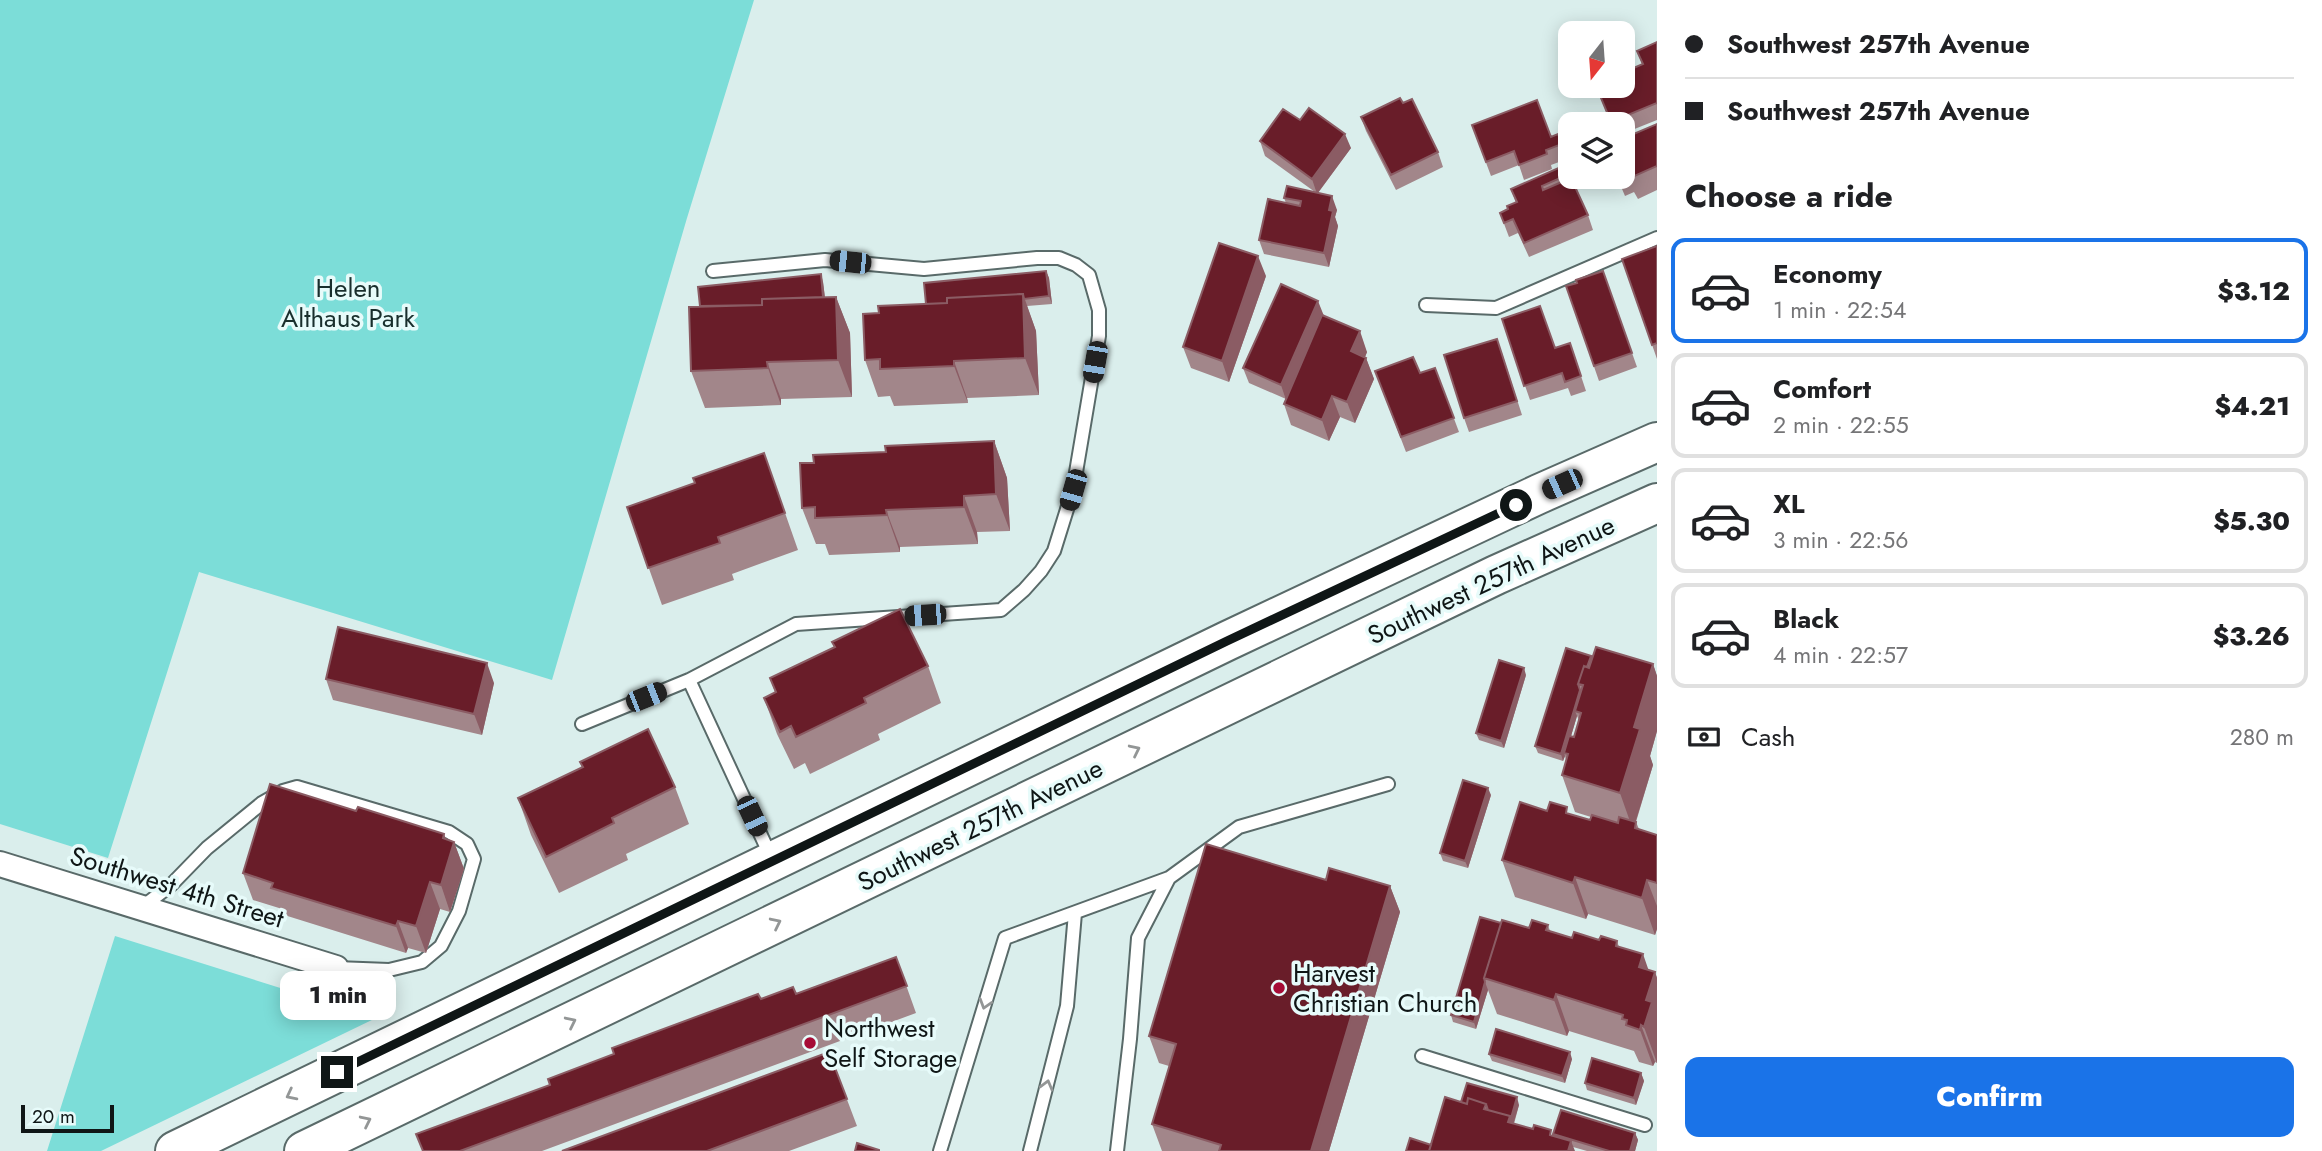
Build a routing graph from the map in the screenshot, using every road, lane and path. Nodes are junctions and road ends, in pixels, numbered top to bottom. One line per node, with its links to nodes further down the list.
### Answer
1 (1657, 238): 3 (lane)
2 (713, 271): 6 (lane)
3 (1426, 305)
4 (1657, 442): 9 (main road)
5 (1657, 503): 18 (main road, Southwest 257th Avenue, one-way to 5)
6 (689, 680): 7 (lane); 9 (lane)
7 (582, 724)
8 (1388, 784): 11 (lane)
9 (773, 862): 17 (main road, one-way to 17)
10 (0, 864): 12 (street, Southwest 4th Street)
11 (1169, 878): 13 (lane); 21 (lane)
12 (141, 908): 14 (street, Southwest 4th Street); 14 (lane)
13 (1075, 913): 19 (lane, one-way to 19); 20 (lane, one-way to 13)
14 (336, 968)
15 (1422, 1056): 16 (lane)
16 (1646, 1125)
17 (175, 1151)
18 (304, 1151)
19 (940, 1151)
20 (1030, 1151)
21 (1117, 1151)

